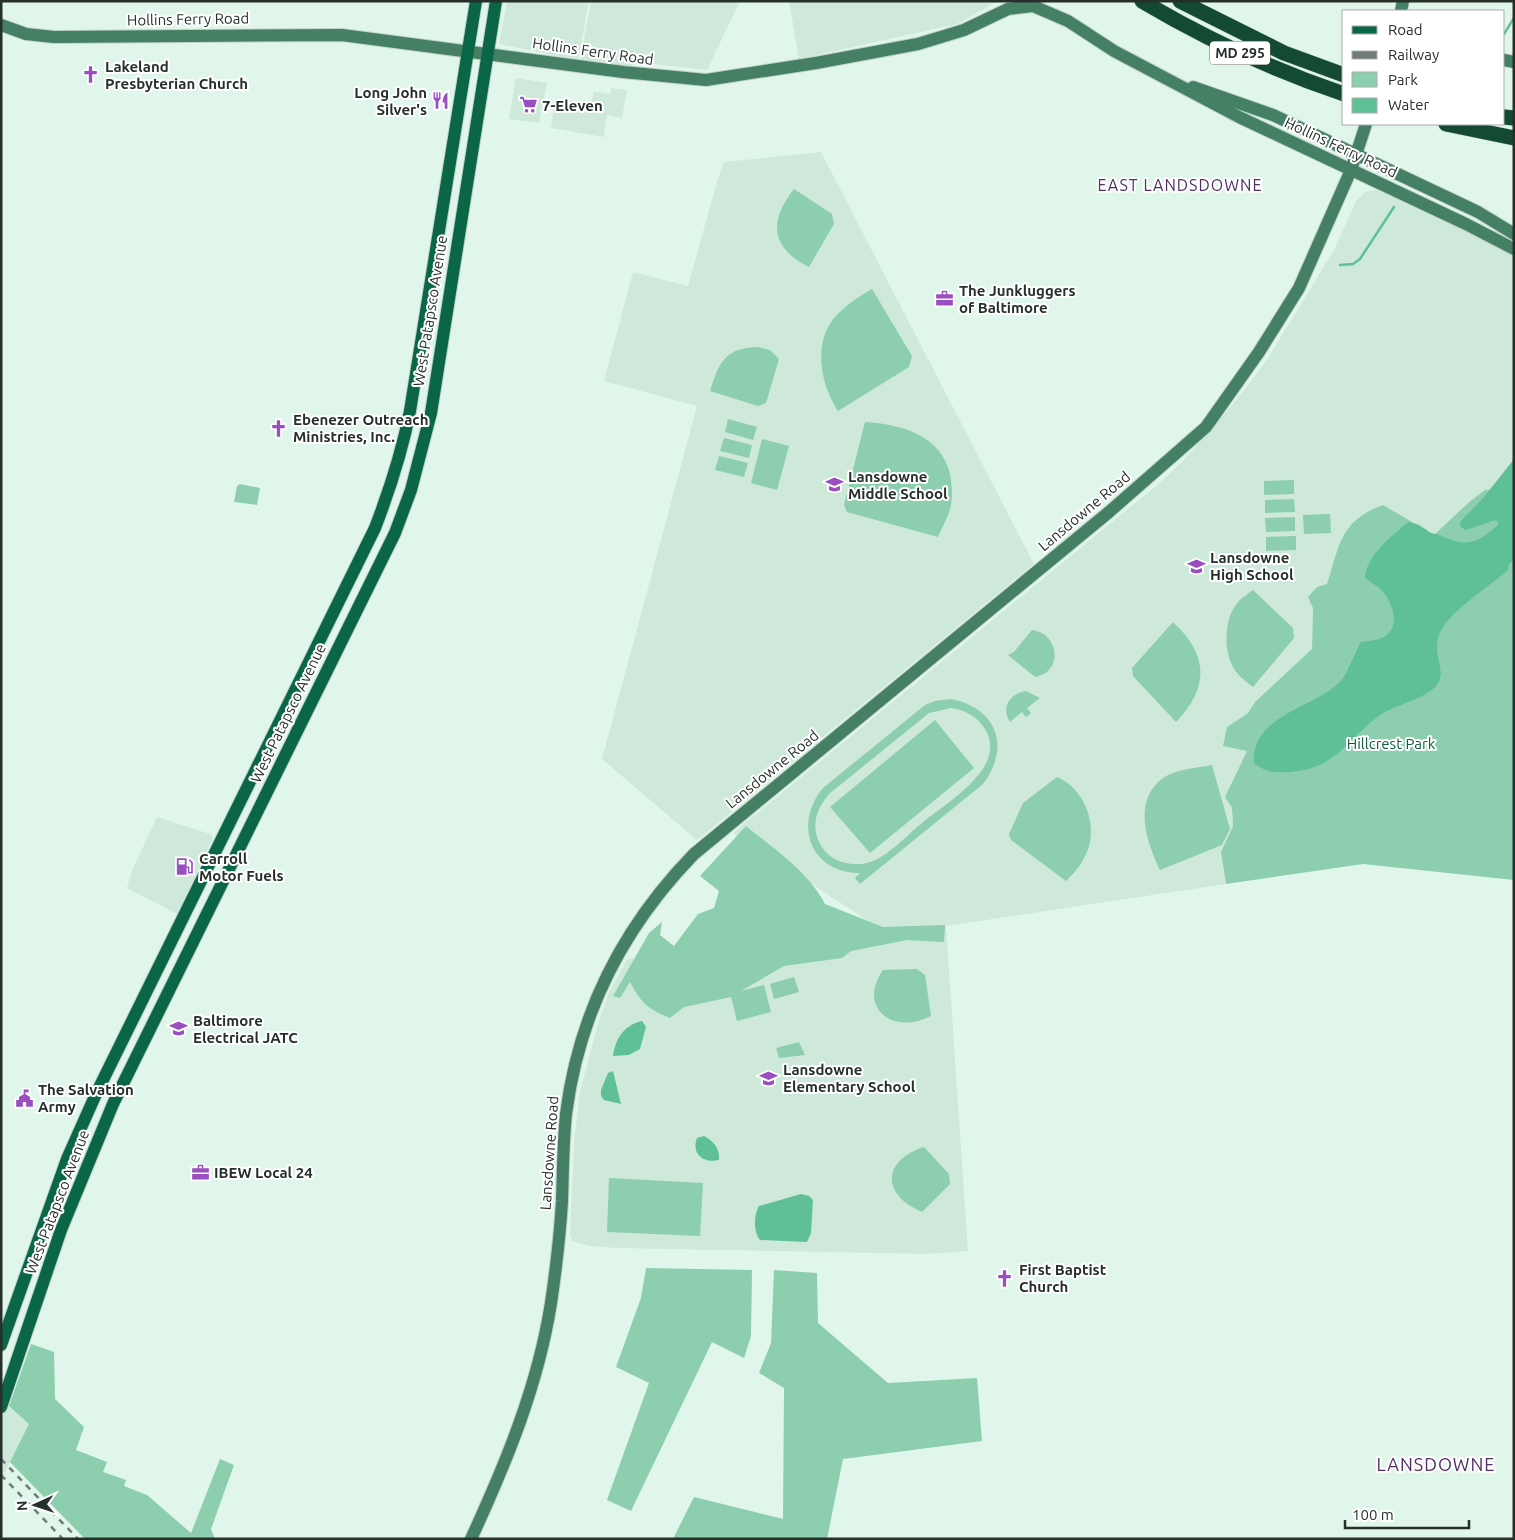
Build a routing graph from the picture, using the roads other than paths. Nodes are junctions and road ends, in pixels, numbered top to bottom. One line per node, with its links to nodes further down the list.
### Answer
1 (476, 1): 6 (main road, West Patapsco Avenue)
2 (496, 1): 7 (main road, West Patapsco Avenue)
3 (1142, 1): 10 (highway, MD 295)
4 (1180, 1): 9 (highway, MD 295)
5 (1, 25): 6 (street, Hollins Ferry Road)
6 (468, 50): 7 (street, Hollins Ferry Road); 18 (main road, West Patapsco Avenue)
7 (488, 53): 8 (street, Hollins Ferry Road); 19 (main road, West Patapsco Avenue)
8 (1156, 74): 14 (street, Hollins Ferry Road); 15 (street, Hollins Ferry Road)
9 (1342, 74)
10 (1342, 93)
11 (1366, 125): 14 (street, Lansdowne Road)
12 (1451, 125): 13 (highway)
13 (1514, 138)
14 (1356, 154): 15 (street, Lansdowne Road); 16 (street, Hollins Ferry Road)
15 (1351, 170): 17 (street, Hollins Ferry Road); 20 (street, Lansdowne Road)
16 (1514, 234)
17 (1514, 249)
18 (1, 1345)
19 (1, 1407)
20 (471, 1539)

